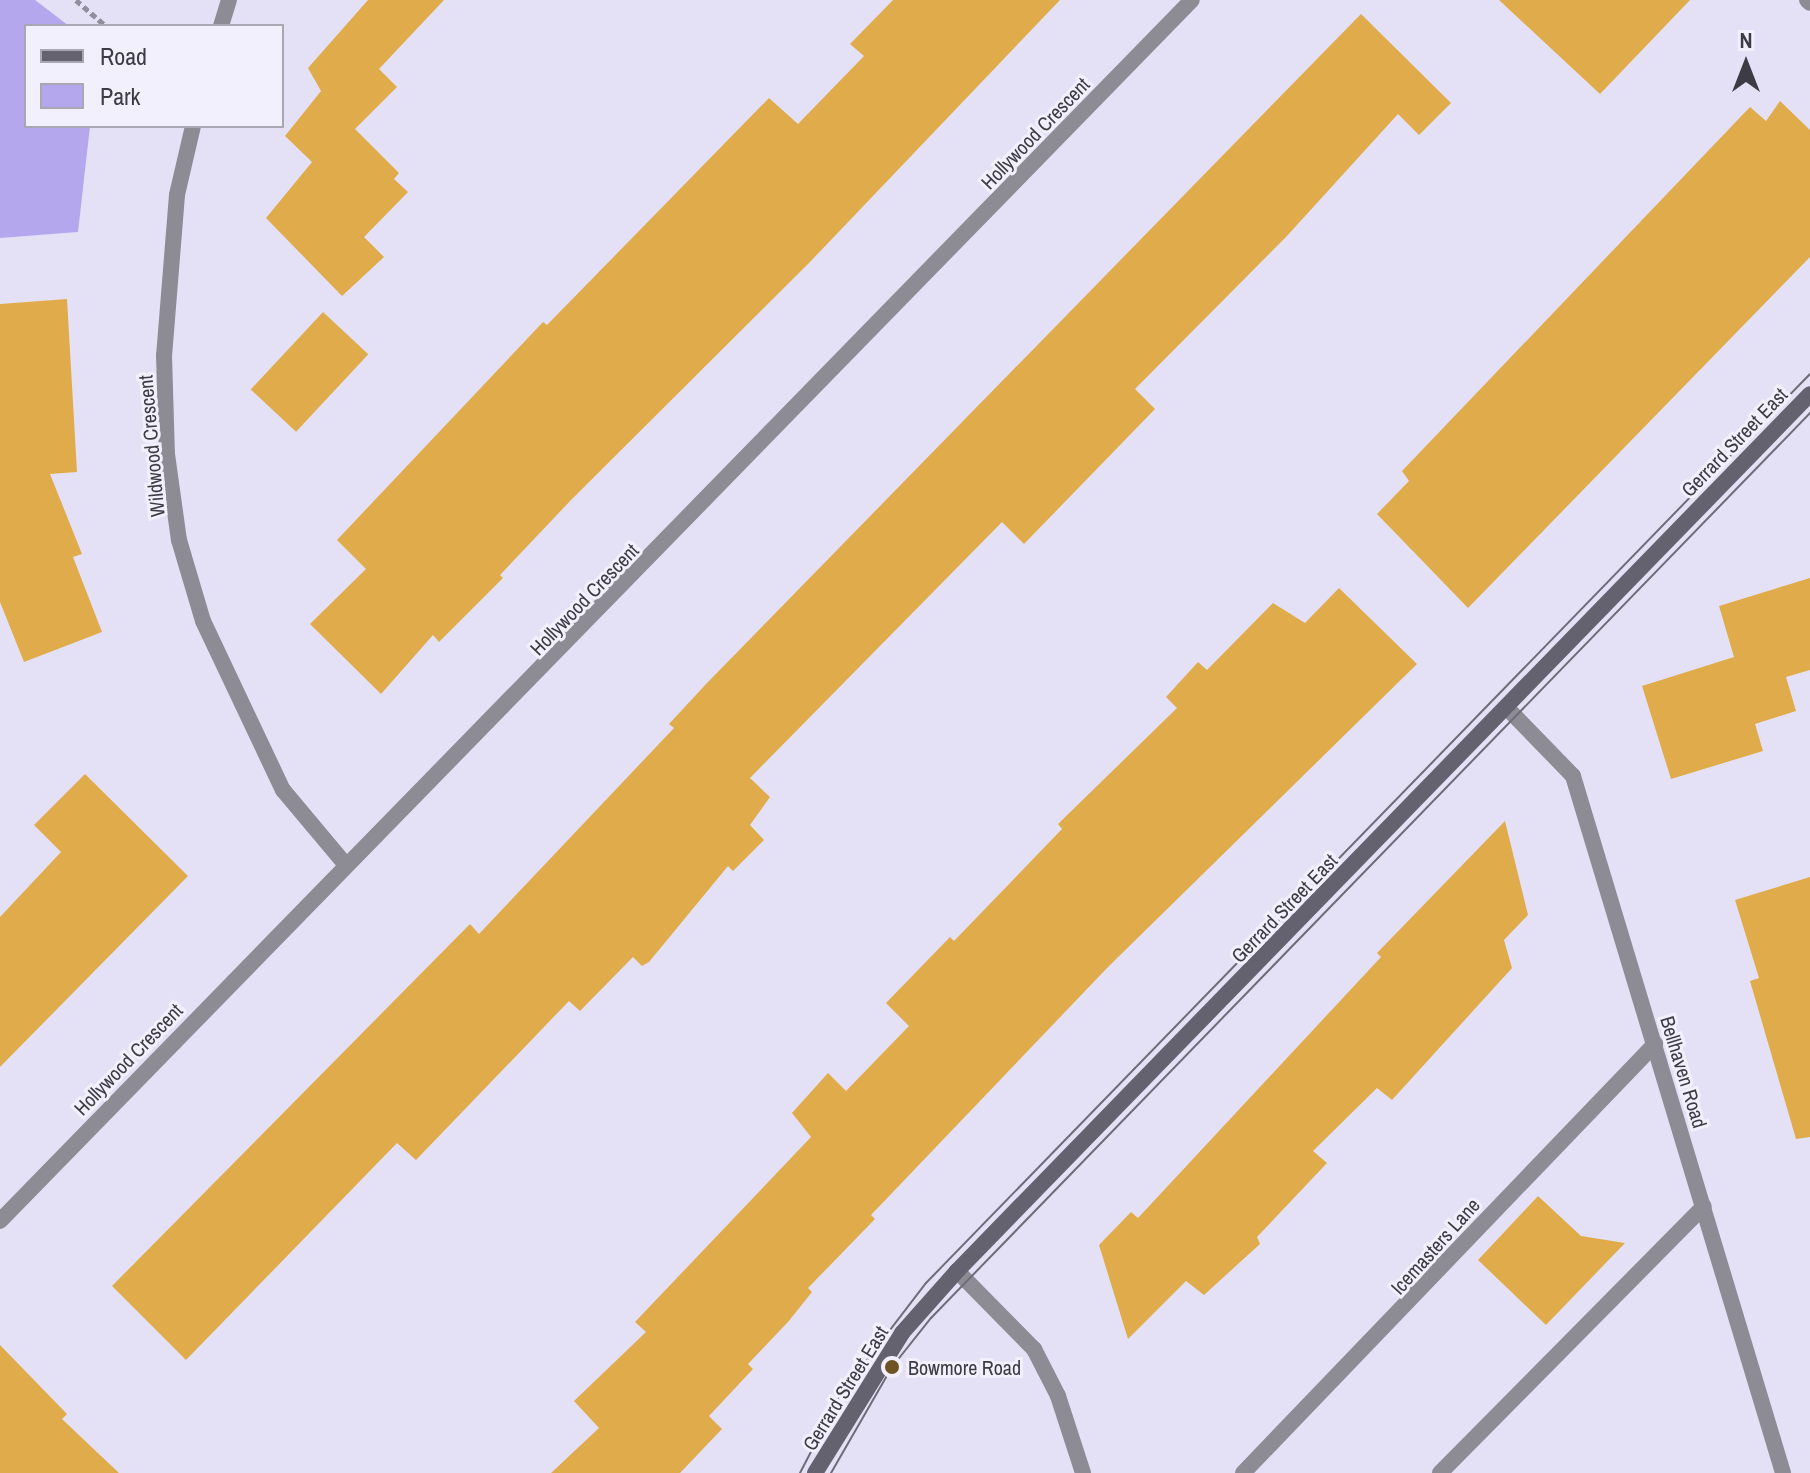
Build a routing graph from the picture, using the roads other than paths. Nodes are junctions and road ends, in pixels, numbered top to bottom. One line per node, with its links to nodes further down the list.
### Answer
1 (229, 0): 3 (street)
2 (1192, 0): 7 (street, Hollywood Crescent)
3 (222, 24)
4 (193, 128): 7 (street, Wildwood Crescent)
5 (1810, 394): 6 (main road, Gerrard Street East)
6 (1506, 707): 8 (street, Bellhaven Road); 11 (main road, Gerrard Street East)
7 (345, 864): 10 (street, Hollywood Crescent)
8 (1655, 1044): 9 (street, Bellhaven Road); 14 (street, Icemasters Lane)
9 (1704, 1206): 15 (street); 16 (street, Bellhaven Road)
10 (0, 1221)
11 (957, 1271): 12 (main road, Gerrard Street East); 13 (street)
12 (815, 1473)
13 (1083, 1473)
14 (1243, 1473)
15 (1440, 1473)
16 (1783, 1473)

